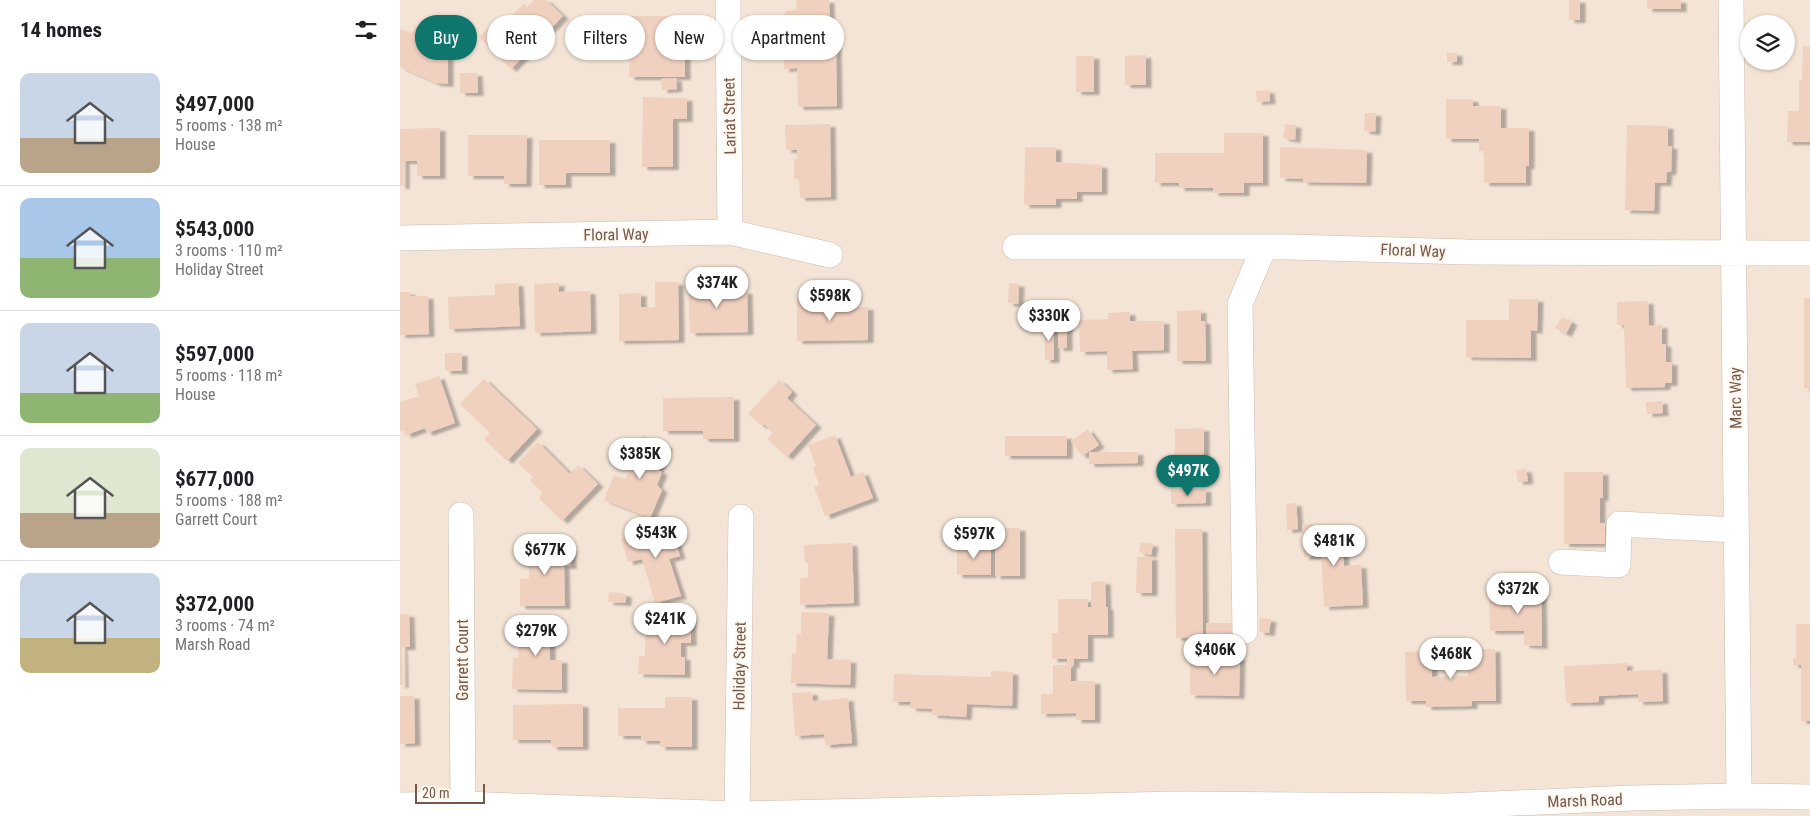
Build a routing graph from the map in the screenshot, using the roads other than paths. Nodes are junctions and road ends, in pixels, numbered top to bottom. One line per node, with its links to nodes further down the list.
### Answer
1 (728, 0): 3 (street, Lariat Street)
2 (1731, 0): 7 (street, Marc Way)
3 (730, 232): 4 (street, Floral Way); 9 (street, Floral Way)
4 (400, 238)
5 (1015, 247): 6 (street, Floral Way)
6 (1264, 247): 7 (street, Floral Way); 14 (street)
7 (1734, 252): 8 (street, Floral Way); 12 (street, Marc Way)
8 (1810, 253)
9 (830, 256)
10 (461, 515): 17 (street, Garrett Court)
11 (741, 517): 23 (street, Holiday Street)
12 (1736, 530): 13 (street); 15 (street, Marc Way)
13 (1561, 562)
14 (1245, 631)
15 (1739, 796): 16 (street, Marsh Road); 21 (street, Marsh Road)
16 (1810, 797)
17 (463, 804): 18 (street, Marsh Road); 23 (street, Marsh Road)
18 (400, 805)
19 (1199, 810): 20 (street, Marsh Road); 21 (street, Marsh Road)
20 (1103, 811): 22 (street, Marsh Road)
21 (1448, 811)
22 (892, 813): 23 (street, Marsh Road)
23 (737, 815)

